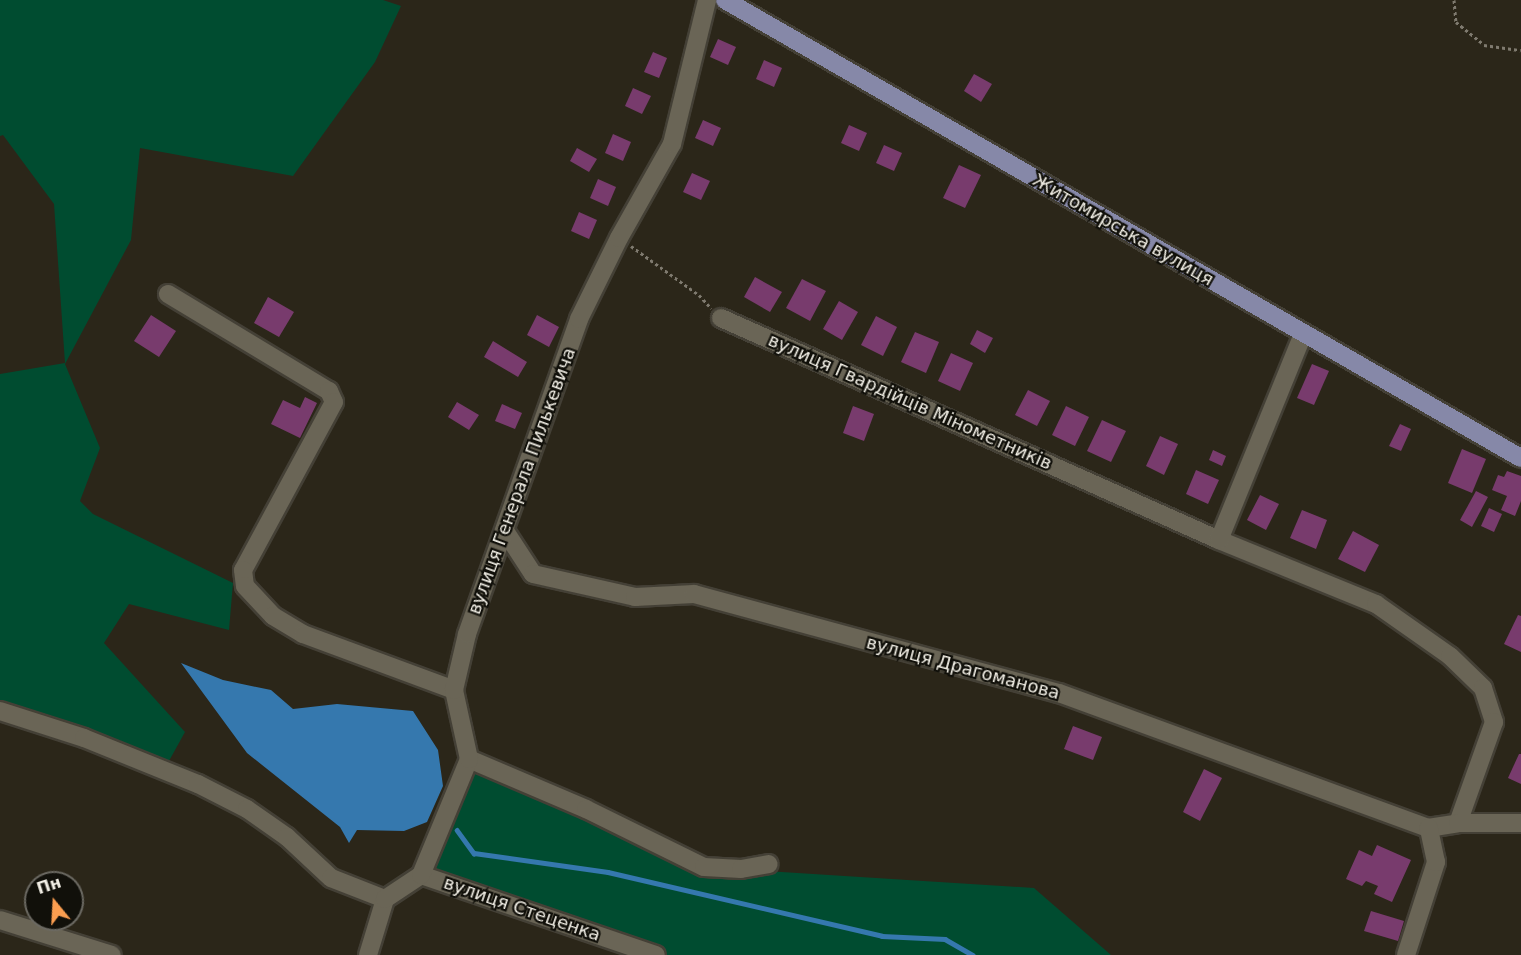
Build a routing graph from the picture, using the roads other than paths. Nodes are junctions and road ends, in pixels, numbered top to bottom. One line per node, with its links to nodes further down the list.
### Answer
1 (707, 0): 7 (street, вулиця Генерала Пилькевича)
2 (725, 0): 5 (main road, Житомирська вулиця)
3 (168, 294): 9 (street)
4 (721, 318): 8 (street, вулиця Гвардійців Мінометників)
5 (1303, 334): 6 (main road, Житомирська вулиця); 8 (street)
6 (1521, 458)
7 (505, 531): 9 (street, вулиця Генерала Пилькевича); 14 (street, вулиця Драгоманова)
8 (1219, 540): 12 (street, вулиця Гвардійців Мінометників)
9 (454, 690): 11 (street, вулиця Генерала Пилькевича)
10 (0, 711): 17 (street)
11 (469, 759): 15 (street); 16 (street)
12 (1458, 823): 13 (street); 14 (street)
13 (1521, 823)
14 (1430, 828): 22 (street)
15 (769, 864)
16 (421, 875): 17 (street); 21 (street, вулиця Стеценка)
17 (385, 899): 20 (street)
18 (0, 920): 19 (street)
19 (112, 955)
20 (368, 955)
21 (656, 955)
22 (1406, 955)

